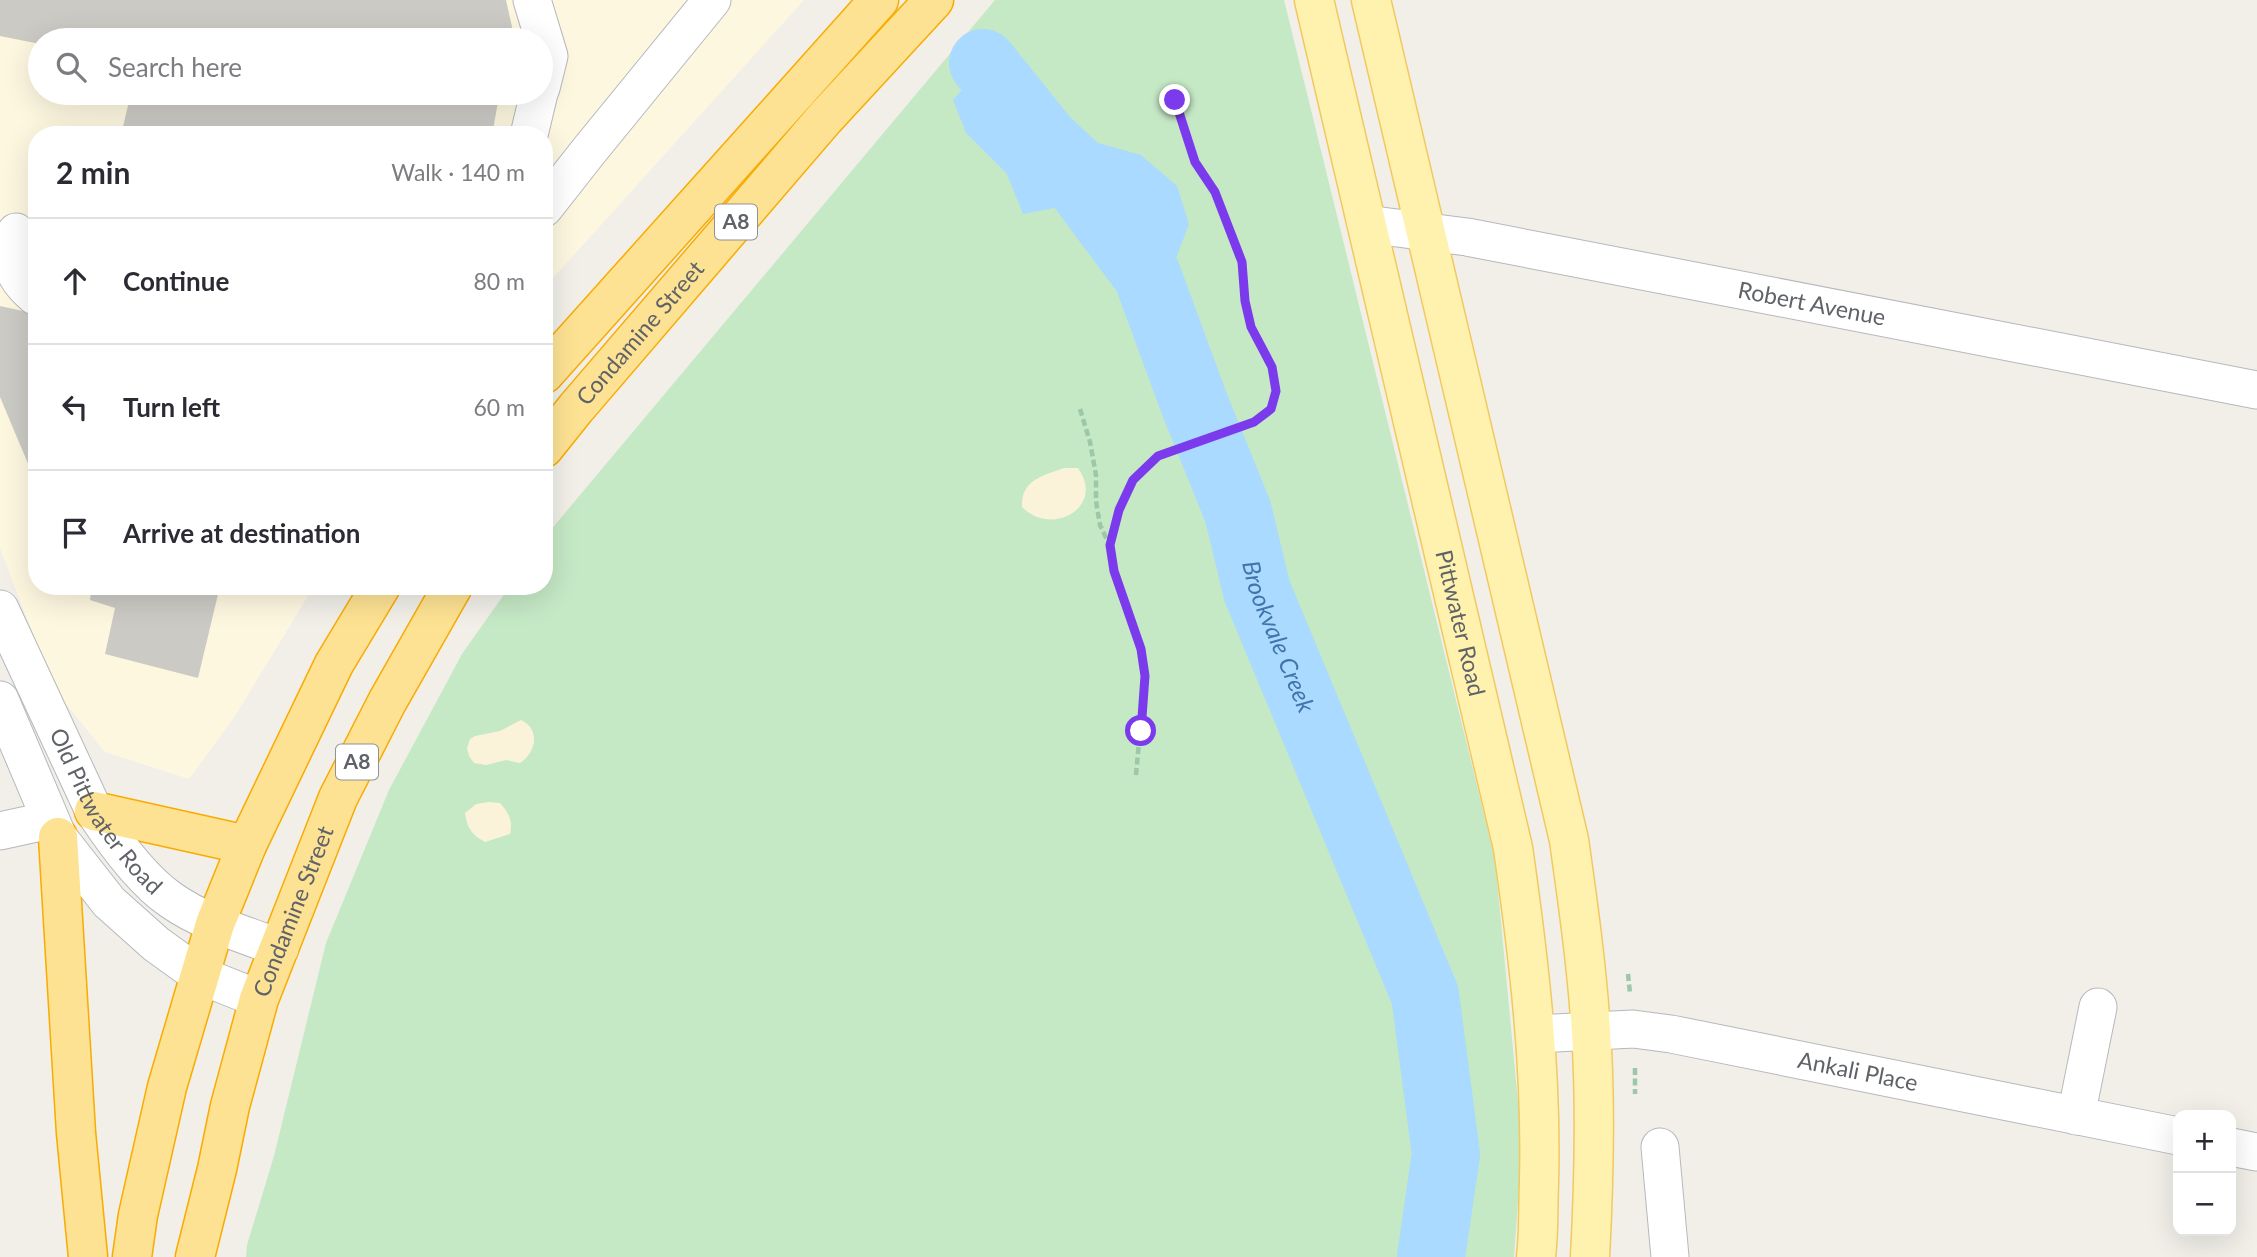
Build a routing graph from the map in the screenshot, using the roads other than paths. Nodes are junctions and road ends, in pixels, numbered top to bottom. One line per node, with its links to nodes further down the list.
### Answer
1 (532, 0): 7 (street)
2 (712, 0): 10 (street)
3 (879, 0): 17 (highway, Condamine Street / A8)
4 (934, 0): 19 (highway, Condamine Street / A8)
5 (1314, 0): 11 (main road, Pittwater Road)
6 (1371, 0): 12 (main road)
7 (540, 28)
8 (536, 105): 9 (street)
9 (531, 126)
10 (553, 197)
11 (1366, 224): 12 (street, Robert Avenue); 34 (main road, Pittwater Road)
12 (1425, 231): 18 (street, Robert Avenue); 33 (main road)
13 (16, 232): 15 (street)
14 (0, 289): 16 (street)
15 (28, 290)
16 (28, 294)
17 (553, 364)
18 (2257, 390)
19 (553, 437)
20 (376, 595): 27 (highway)
21 (448, 595): 29 (highway, Condamine Street / A8)
22 (0, 609): 24 (street, Old Pittwater Road)
23 (0, 699): 25 (street, Old Pittwater Road)
24 (94, 811): 27 (highway); 28 (street, Old Pittwater Road)
25 (54, 829): 26 (street); 30 (street, Old Pittwater Road); 40 (highway)
26 (0, 831)
27 (247, 845): 28 (highway)
28 (215, 924): 29 (street, Old Pittwater Road); 30 (highway)
29 (280, 948): 31 (highway, Condamine Street / A8)
30 (200, 975): 31 (street, Old Pittwater Road); 41 (highway)
31 (259, 999): 42 (highway, Condamine Street / A8)
32 (2098, 1007): 35 (street)
33 (1591, 1031): 34 (street, Ankali Place); 35 (street, Ankali Place); 44 (main road)
34 (1536, 1034): 43 (main road, Pittwater Road)
35 (2076, 1116): 36 (street, Ankali Place)
36 (2173, 1135)
37 (1660, 1147): 45 (street)
38 (2236, 1148): 39 (street)
39 (2257, 1152)
40 (88, 1257)
41 (132, 1257)
42 (195, 1257)
43 (1536, 1257)
44 (1590, 1257)
45 (1670, 1257)

